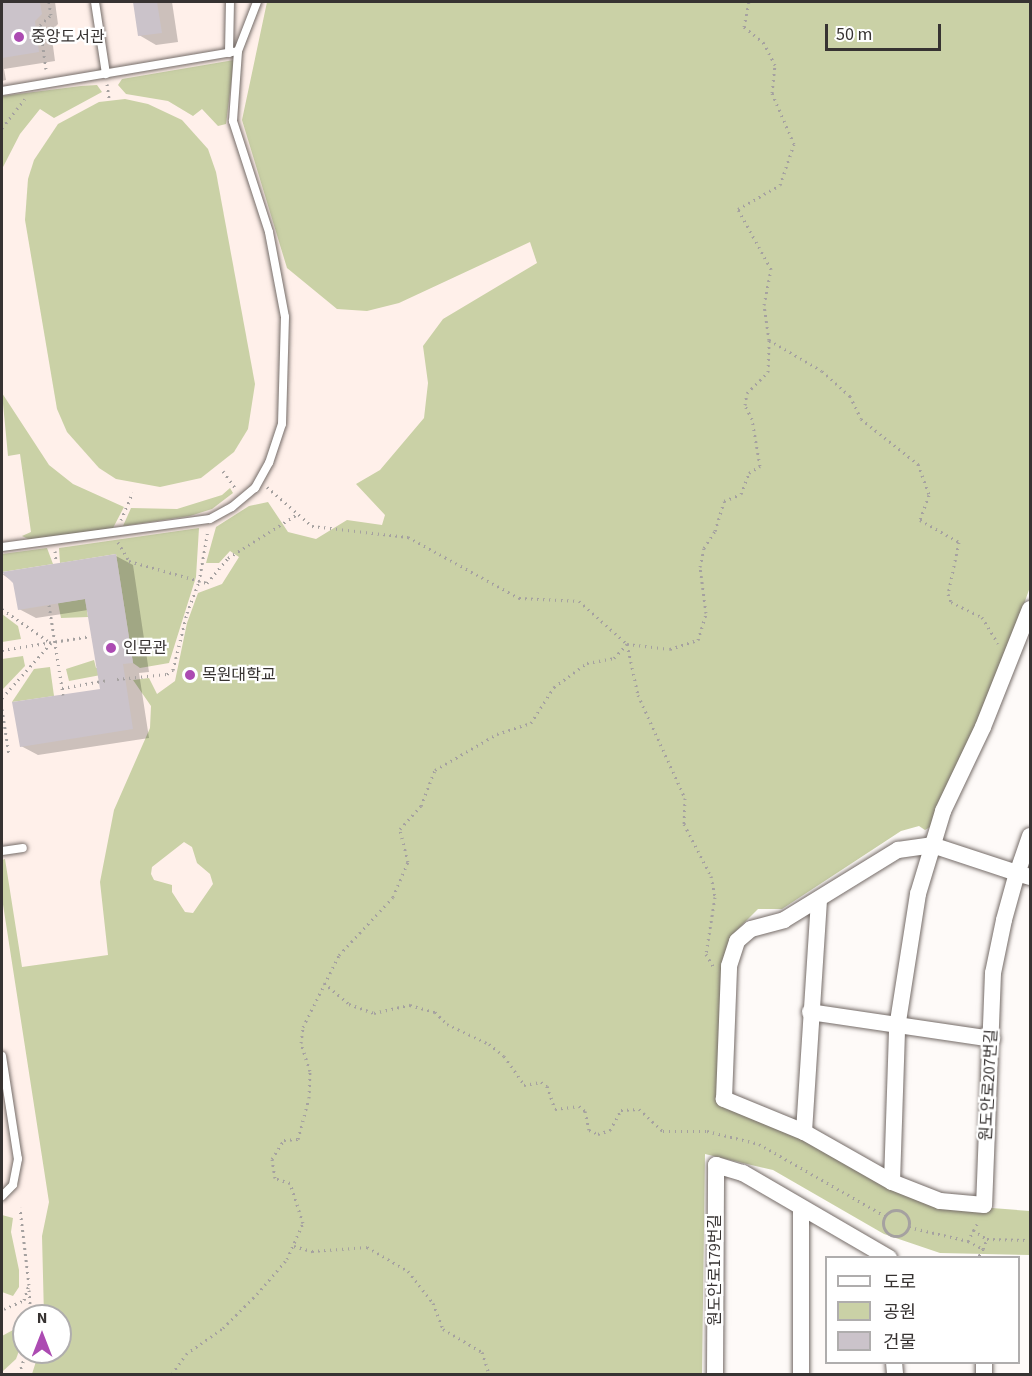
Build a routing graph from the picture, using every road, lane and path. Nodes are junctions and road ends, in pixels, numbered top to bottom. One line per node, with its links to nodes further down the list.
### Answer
1 (49, 2): 8 (path)
2 (95, 2): 9 (lane)
3 (230, 2): 7 (lane)
4 (257, 2): 6 (lane)
5 (749, 2): 13 (path)
6 (238, 51): 7 (lane); 19 (lane)
7 (229, 52): 9 (lane)
8 (46, 69)
9 (106, 74): 10 (lane)
10 (2, 91)
11 (33, 92): 12 (path)
12 (2, 128)
13 (769, 340): 31 (path); 33 (path)
14 (224, 471): 15 (path)
15 (233, 485)
16 (266, 485): 18 (path)
17 (133, 492): 20 (path)
18 (296, 515): 25 (path); 31 (path)
19 (210, 519): 22 (lane); 25 (path)
20 (119, 524)
21 (119, 546): 25 (path)
22 (2, 547)
23 (54, 551): 24 (path)
24 (56, 562)
25 (199, 582): 34 (path)
26 (48, 605): 30 (path)
27 (2, 609): 30 (path)
28 (1029, 616): 42 (street)
29 (91, 636): 30 (path)
30 (52, 642): 32 (path); 36 (path); 38 (path)
31 (627, 644): 47 (path); 48 (path)
32 (2, 650)
33 (999, 651)
34 (117, 679)
35 (108, 680): 36 (path)
36 (62, 688): 37 (path)
37 (63, 694)
38 (2, 698)
39 (2, 710): 40 (path)
40 (9, 755)
41 (1030, 836): 45 (street, 원도안로207번길)
42 (932, 845): 45 (street, 원도안로207번길); 46 (street, 원도안로207번길); 50 (street)
43 (23, 848): 44 (lane)
44 (2, 851)
45 (1024, 875): 51 (street, 원도안로207번길)
46 (819, 899): 48 (street, 원도안로207번길); 49 (street)
47 (324, 983): 61 (path); 68 (path)
48 (728, 987): 54 (street, 원도안로207번길)
49 (810, 1012): 50 (street); 54 (street)
50 (897, 1028): 51 (street); 55 (street)
51 (992, 1039): 55 (street, 원도안로207번길)
52 (2, 1056): 53 (lane)
53 (4, 1085): 56 (lane)
54 (804, 1132): 55 (street, 원도안로207번길)
55 (892, 1182)
56 (2, 1196)
57 (900, 1202): 60 (path)
58 (20, 1208): 72 (path)
59 (801, 1208): 70 (street); 77 (street, 원도안로179번길); 78 (street)
60 (897, 1210): 61 (path); 63 (path)
61 (885, 1216): 63 (path)
62 (977, 1224): 64 (path)
63 (909, 1227): 67 (path)
64 (974, 1230): 65 (path); 67 (path)
65 (987, 1239): 66 (path); 69 (path)
66 (1030, 1240)
67 (968, 1241): 69 (path)
68 (293, 1245): 75 (path); 76 (path)
69 (983, 1249): 71 (path)
70 (887, 1256)
71 (979, 1256)
72 (29, 1285): 73 (path); 74 (path)
73 (30, 1304)
74 (4, 1309)
75 (172, 1374)
76 (489, 1374)
77 (715, 1374)
78 (801, 1374)

